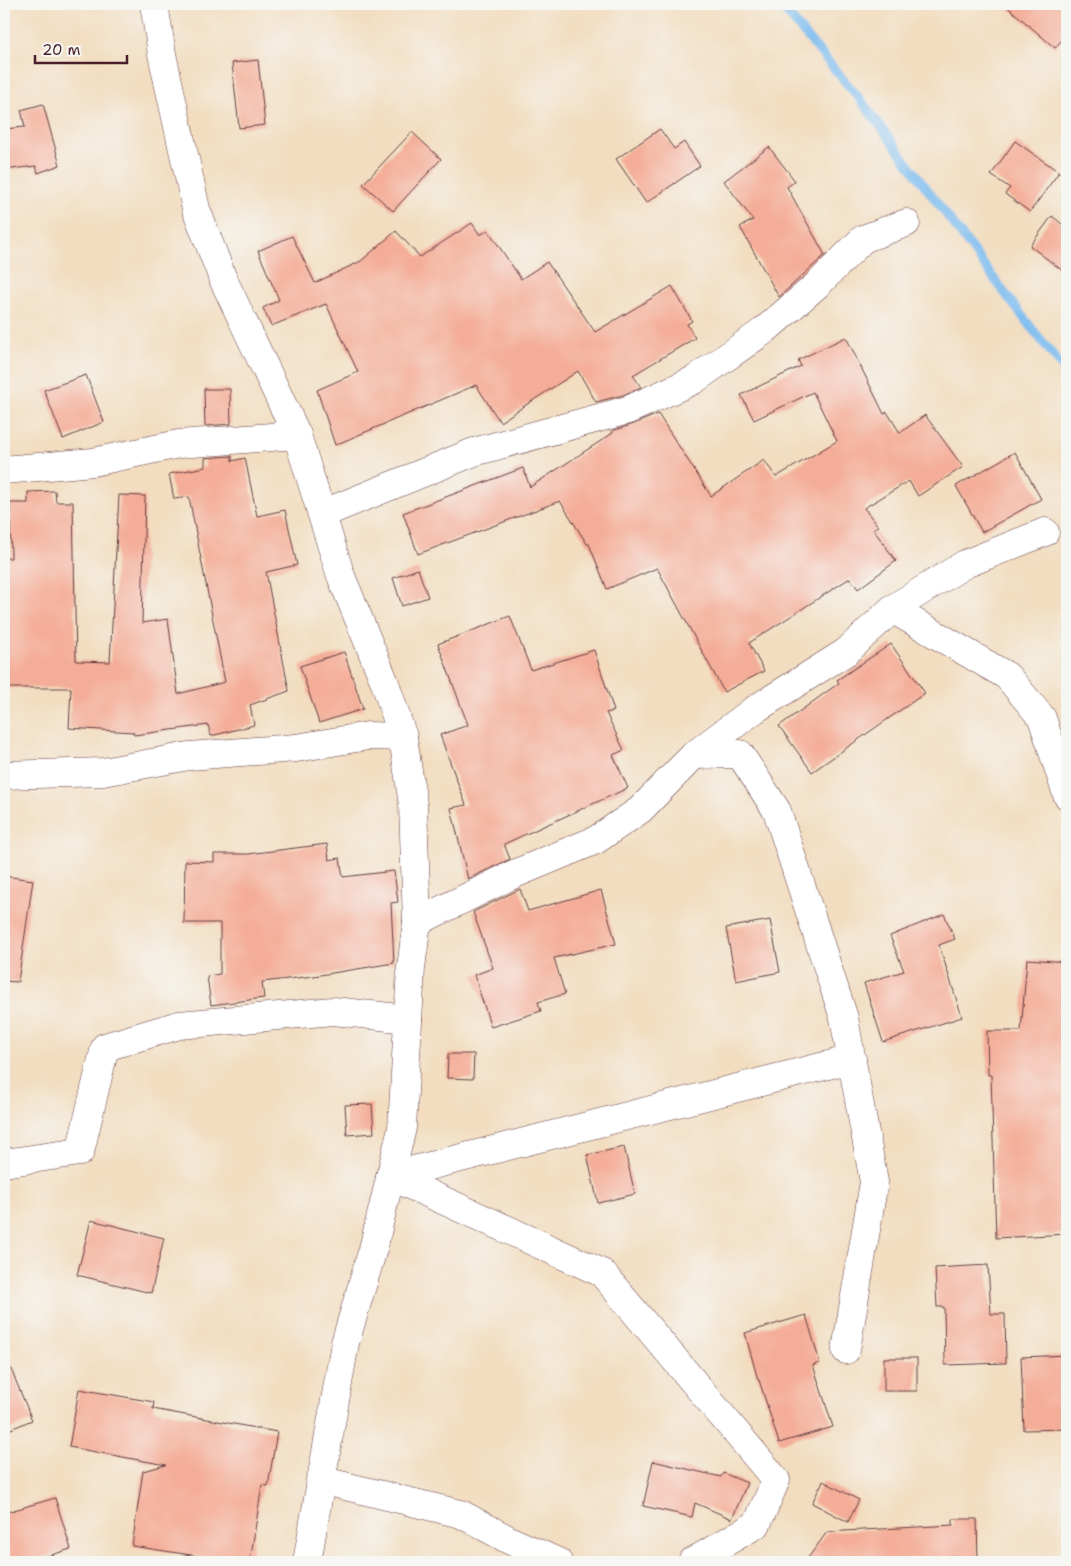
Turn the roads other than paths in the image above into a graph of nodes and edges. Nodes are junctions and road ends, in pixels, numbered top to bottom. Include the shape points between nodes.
1 (154, 4) edge
2 (906, 223) dead end
3 (297, 435) junction
4 (4, 470) edge
5 (322, 514) junction
6 (1045, 532) dead end
7 (892, 609) junction
8 (403, 737) junction
9 (694, 755) junction
10 (4, 775) edge
11 (1067, 795) edge
12 (417, 922) junction
13 (408, 1019) junction
14 (852, 1059) junction
15 (4, 1163) edge
16 (390, 1176) junction
17 (846, 1350) dead end
18 (320, 1480) junction
19 (306, 1562) edge
20 (558, 1562) edge
21 (692, 1562) edge

1 - 3 street via 196,209 223,279
2 - 5 street via 863,239 765,330 694,380 628,410 474,452
3 - 4 street via 179,444 93,462
3 - 5 street
5 - 8 street via 341,576 385,683
6 - 7 street via 965,564
7 - 9 street via 846,652 754,710
7 - 11 street via 1008,676 1042,718
8 - 10 street via 368,736 296,748 189,756 103,772
8 - 12 street via 413,805
9 - 12 street via 640,810 596,840 512,875
9 - 14 street via 740,754 777,811 844,1018
12 - 13 street
13 - 15 street via 333,1012 179,1025 105,1047 80,1152
13 - 16 street via 402,1128
14 - 16 street
14 - 17 street via 874,1182
16 - 18 street via 373,1249 345,1343
16 - 21 street via 602,1273 776,1480 757,1524
18 - 19 street
18 - 20 street via 461,1514

